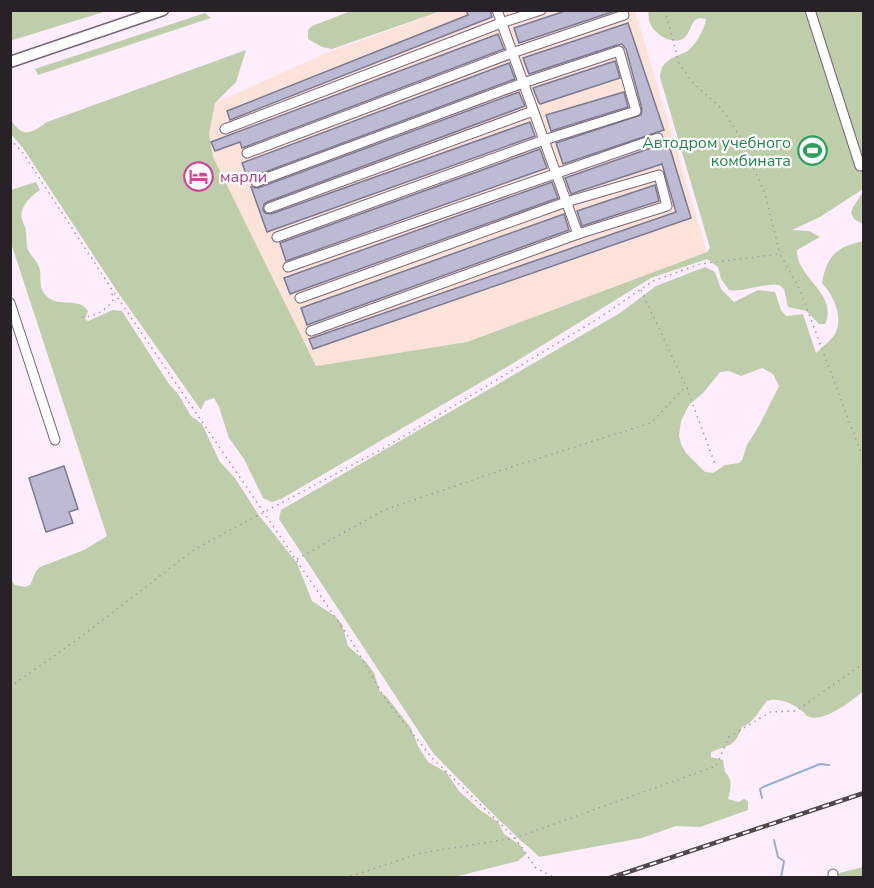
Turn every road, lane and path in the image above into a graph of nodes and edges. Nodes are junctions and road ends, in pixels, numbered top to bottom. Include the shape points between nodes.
1 (163, 10) edge
2 (497, 10) edge
3 (541, 10) edge
4 (665, 10) edge
5 (810, 10) edge
6 (624, 15) dead end
7 (501, 23) junction
8 (512, 53) junction
9 (10, 62) edge
10 (523, 83) junction
11 (533, 111) junction
12 (225, 129) dead end
13 (658, 138) dead end
14 (10, 139) edge
15 (544, 140) junction
16 (247, 153) dead end
17 (860, 166) dead end
18 (556, 174) junction
19 (256, 182) dead end
20 (566, 202) junction
21 (268, 208) dead end
22 (578, 234) junction
23 (277, 237) dead end
24 (780, 254) junction
25 (288, 267) dead end
26 (111, 288) junction
27 (640, 289) junction
28 (300, 298) dead end
29 (10, 303) edge
30 (79, 318) dead end
31 (311, 331) dead end
32 (686, 386) junction
33 (55, 440) dead end
34 (864, 461) edge
35 (716, 464) dead end
36 (264, 513) junction
37 (296, 559) junction
38 (864, 663) edge
39 (10, 687) edge
40 (514, 838) junction
41 (345, 878) edge
42 (555, 878) edge

1 - 9 main road
2 - 7 lane
3 - 7 lane
4 - 24 path via 679,63 692,82 721,108 740,136 765,194
5 - 17 lane
6 - 8 lane
7 - 8 lane
7 - 12 lane
8 - 10 lane
8 - 16 lane
10 - 11 lane
10 - 15 lane via 619,51 636,111
10 - 19 lane
11 - 15 lane
11 - 21 lane
13 - 18 lane
14 - 26 path
15 - 18 lane
15 - 23 lane
18 - 20 lane
18 - 25 lane
20 - 22 lane
20 - 22 lane via 658,175 668,206
20 - 28 lane
22 - 31 lane
24 - 27 path via 700,264
24 - 34 path via 800,290
26 - 30 path via 113,300 106,310
26 - 36 path
27 - 32 path
27 - 36 path via 599,318 384,448
29 - 33 lane
32 - 35 path
32 - 37 path via 651,423 384,510
36 - 37 path
36 - 39 path via 195,549
37 - 40 path via 386,700 432,758
38 - 40 path via 796,711 770,712 729,737 716,766
40 - 41 path via 421,853
40 - 42 path via 536,868

